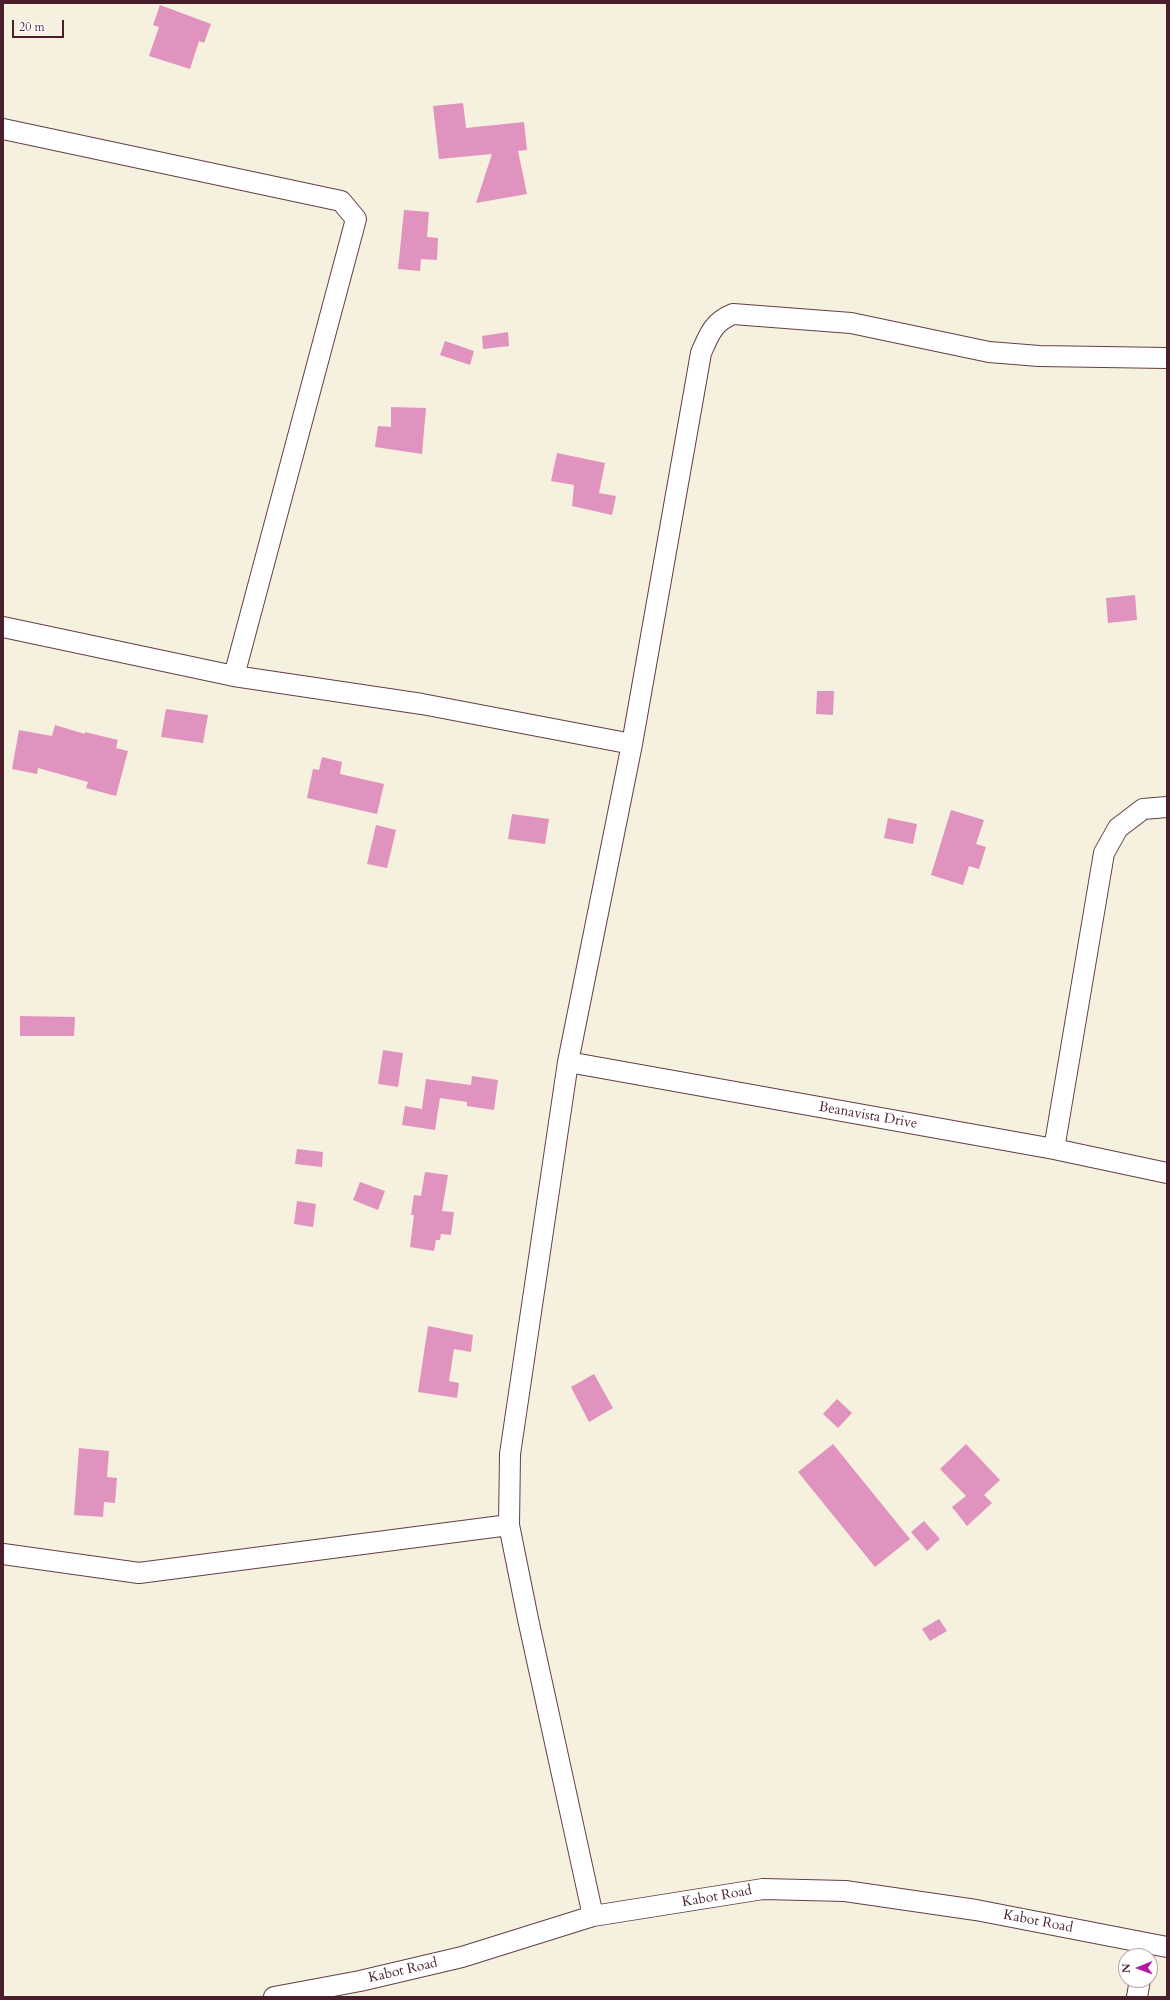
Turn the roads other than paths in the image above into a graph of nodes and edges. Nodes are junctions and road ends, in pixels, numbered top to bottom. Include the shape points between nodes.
1 (3, 129) edge
2 (1167, 358) edge
3 (3, 627) edge
4 (234, 676) junction
5 (632, 744) junction
6 (1167, 807) edge
7 (568, 1062) junction
8 (1054, 1149) junction
9 (1167, 1173) edge
10 (509, 1525) junction
11 (3, 1554) edge
12 (594, 1916) junction
13 (1138, 1948) edge
14 (274, 1997) edge

1 - 4 street via 341,201 356,219
2 - 5 street via 1039,356 989,352 852,324 733,314 723,318 717,323 701,353
3 - 4 street
4 - 5 street via 422,704
5 - 7 street
6 - 8 street via 1143,809 1118,828 1104,853
7 - 8 street, Beanavista Drive
7 - 10 street via 510,1454
8 - 9 street, Beanavista Drive
10 - 11 street via 139,1573
10 - 12 street
12 - 13 street, Kabot Road via 763,1889 845,1890 976,1910
12 - 14 street, Kabot Road via 462,1957 360,1981

